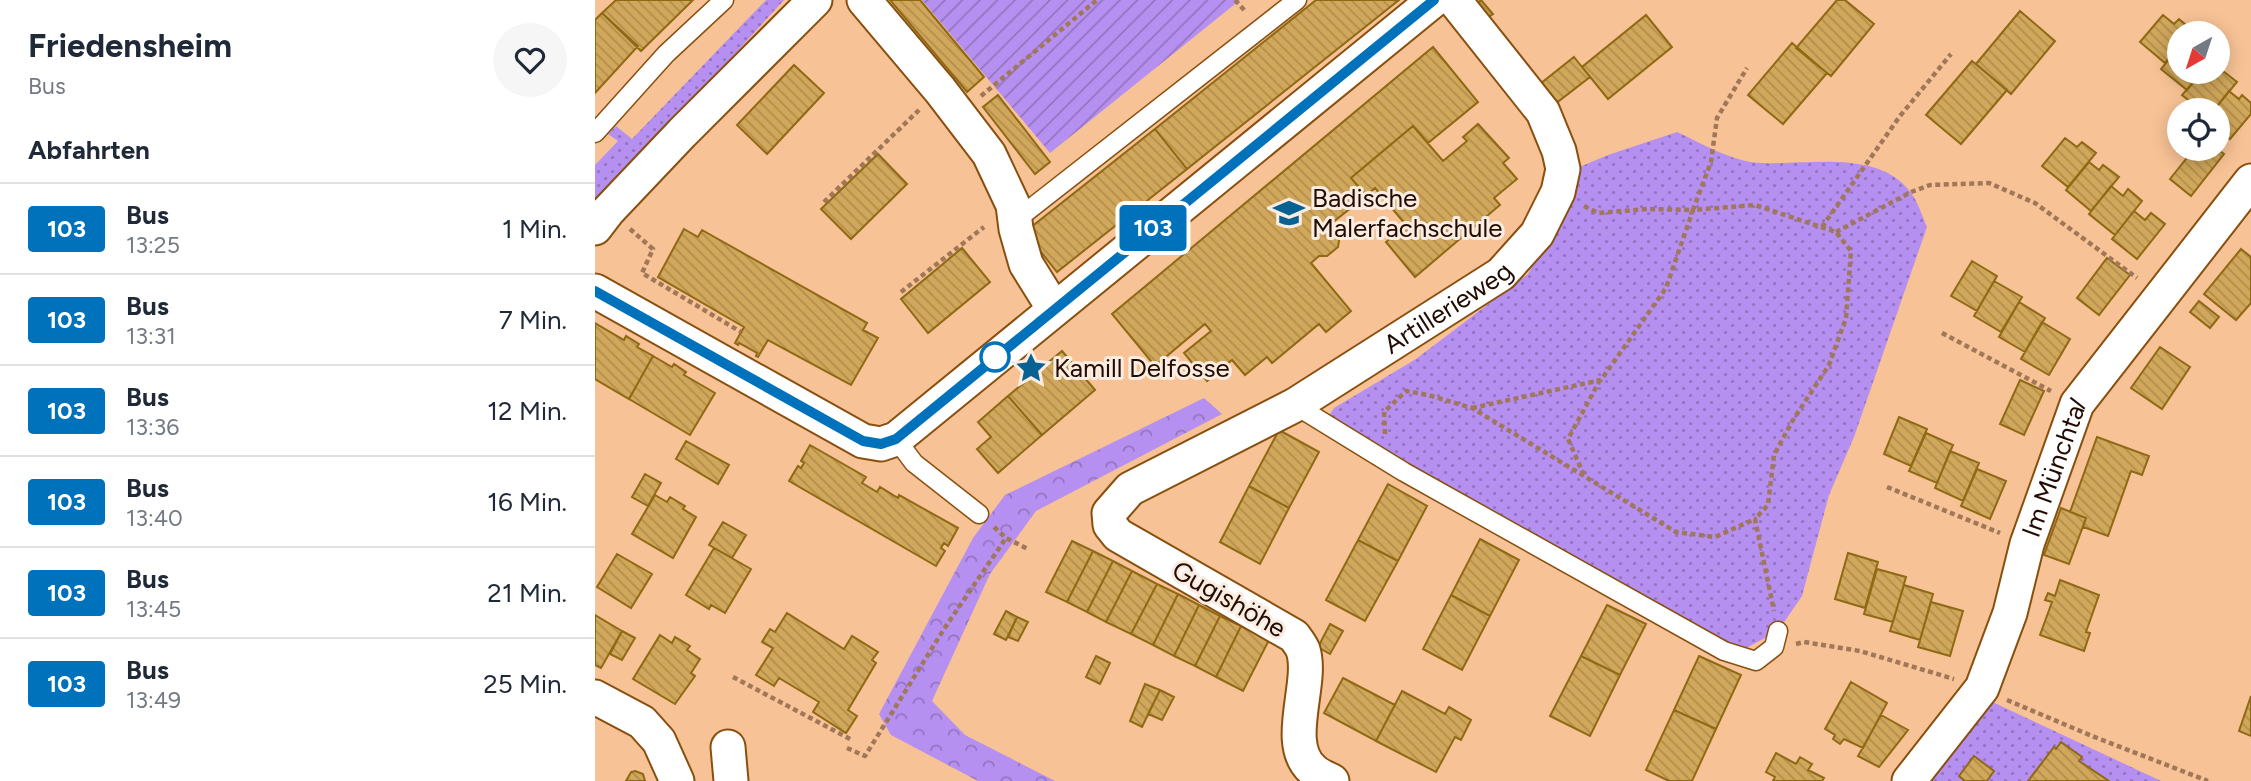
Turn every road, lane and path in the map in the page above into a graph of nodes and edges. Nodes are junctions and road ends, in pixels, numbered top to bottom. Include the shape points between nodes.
1 (724, 0) edge
2 (815, 0) edge
3 (864, 0) edge
4 (1097, 0) edge
5 (1297, 0) edge
6 (1434, 0) edge
7 (1454, 0) edge
8 (1951, 54) dead end
9 (1747, 68) dead end
10 (949, 102) junction
11 (595, 133) edge
12 (2251, 181) edge
13 (824, 202) dead end
14 (1693, 210) junction
15 (1014, 212) junction
16 (1598, 213) dead end
17 (601, 220) edge
18 (1822, 227) junction
19 (1836, 232) junction
20 (595, 291) edge
21 (901, 292) dead end
22 (2160, 295) junction
23 (1054, 309) junction
24 (741, 332) dead end
25 (1942, 333) dead end
26 (1601, 380) junction
27 (2077, 404) junction
28 (1295, 405) junction
29 (1472, 408) junction
30 (896, 439) junction
31 (1403, 471) junction
32 (1584, 475) junction
33 (1887, 487) dead end
34 (1109, 513) joint
35 (979, 514) joint
36 (1755, 519) junction
37 (1006, 538) junction
38 (2027, 544) junction
39 (1028, 549) dead end
40 (1776, 639) junction
41 (733, 677) dead end
42 (1982, 688) junction
43 (595, 696) edge
44 (852, 740) dead end
45 (728, 747) dead end
46 (847, 748) dead end
47 (677, 781) edge
48 (731, 781) edge
49 (1332, 781) edge
50 (1909, 781) edge
51 (2208, 781) edge

1 - 11 lane via 666,54
2 - 17 street
3 - 10 street
4 - 10 path
5 - 15 lane
6 - 23 street
7 - 28 street, Artillerieweg via 1543,112 1563,169 1558,192 1537,234 1500,274
8 - 18 path via 1900,116
9 - 14 path via 1717,118 1711,162
10 - 13 path
10 - 15 street via 989,154
12 - 22 street, Im Münchtal
14 - 16 path
14 - 18 path via 1755,205
14 - 26 path via 1666,288
15 - 21 path
15 - 23 street via 1026,264
17 - 24 path via 653,249 642,273
18 - 19 path
19 - 22 path via 1930,185 1989,183 2035,203
19 - 36 path via 1851,251 1846,318 1829,365 1775,455 1768,505
20 - 30 street via 863,441 881,444
22 - 27 street, Im Münchtal
23 - 30 street
25 - 27 path
26 - 29 path
26 - 32 path via 1568,439
27 - 38 street, Im Münchtal
28 - 31 lane
28 - 34 street, Artillerieweg via 1130,488
29 - 31 path via 1406,391 1384,412 1389,448 1398,456
29 - 32 path
30 - 35 lane via 914,463
31 - 40 lane via 1724,651 1756,661
32 - 36 path via 1676,531 1714,537
33 - 38 path
34 - 49 street, Gugishöhe via 1110,525 1118,534 1294,636 1303,649 1305,666 1300,748 1311,769
35 - 37 path
36 - 40 path
37 - 39 path
37 - 46 path via 865,755
38 - 42 street, Im Münchtal via 2010,613
40 - 42 path via 1860,651
41 - 44 path
42 - 50 street, Im Münchtal
42 - 51 path
43 - 47 street via 642,722 659,741
45 - 48 street

